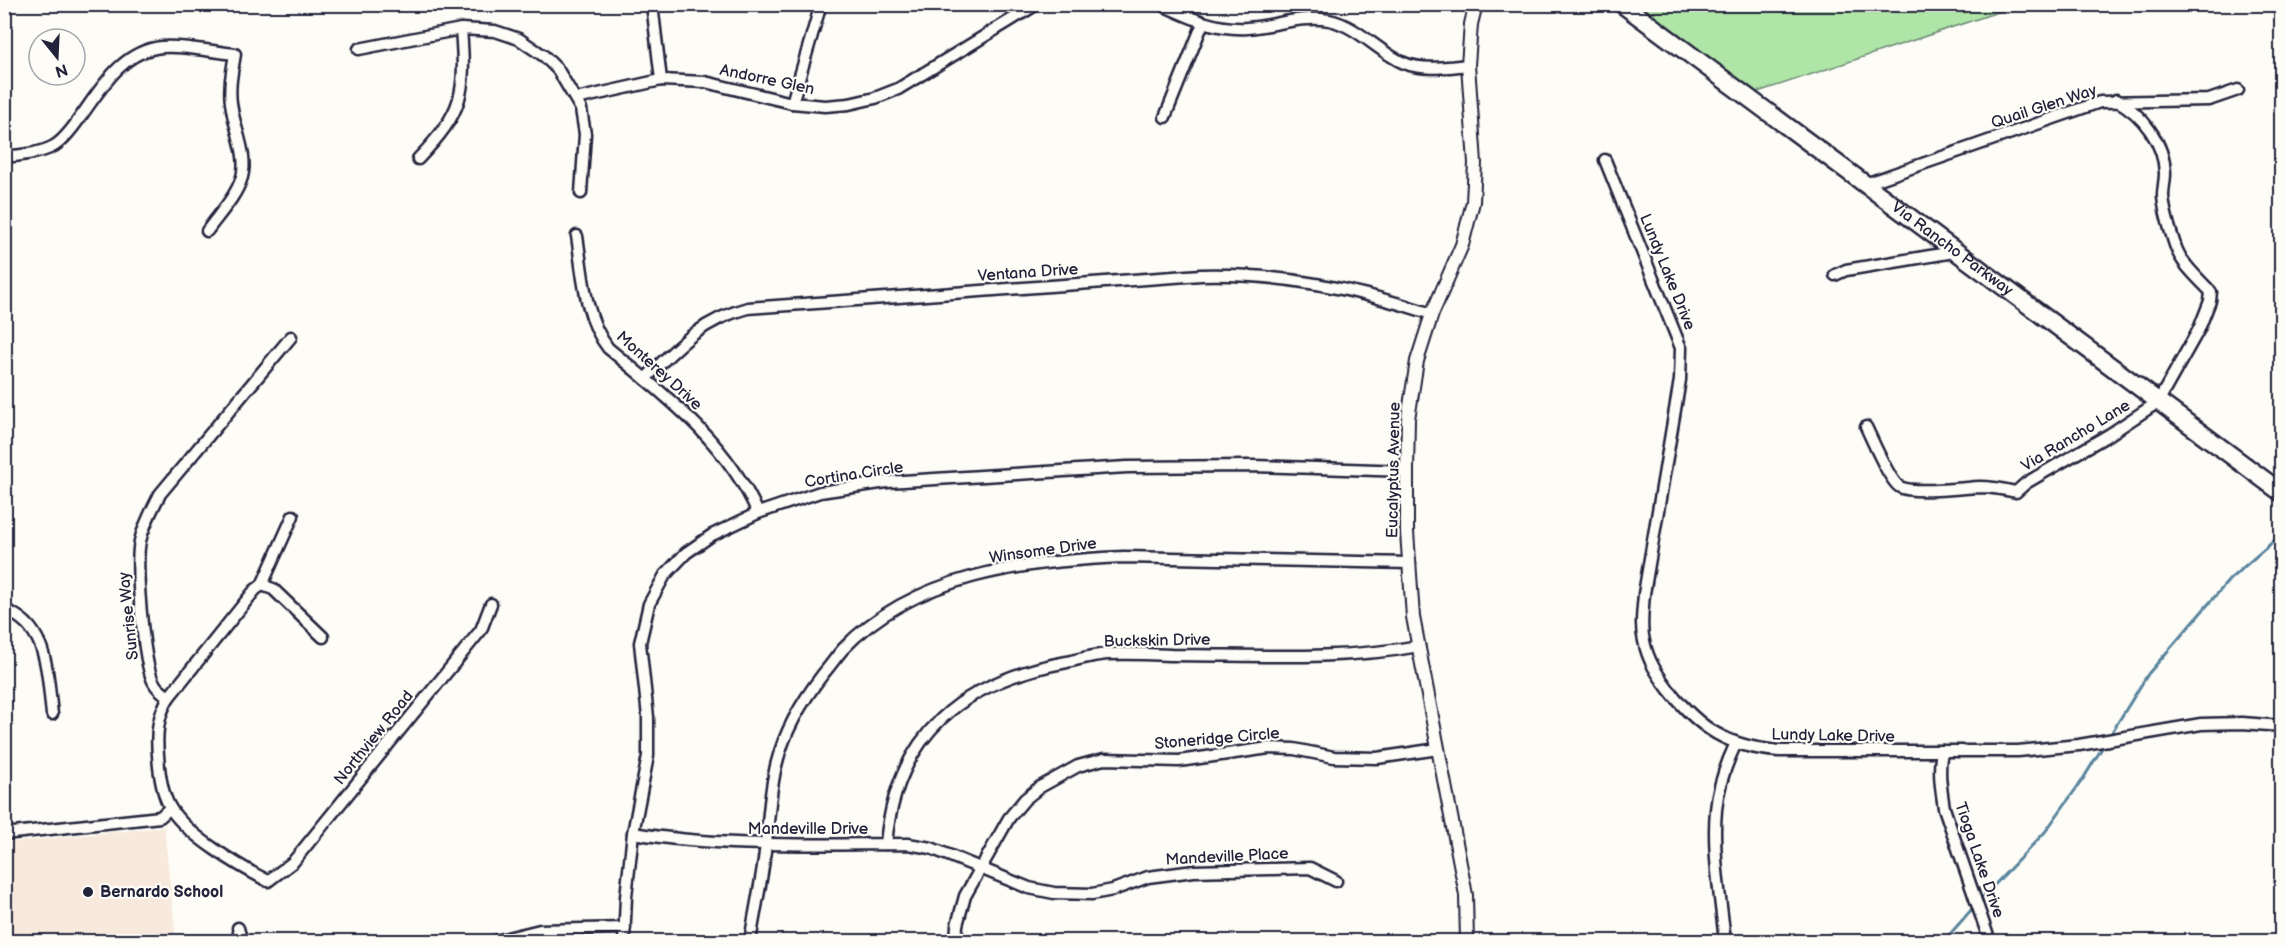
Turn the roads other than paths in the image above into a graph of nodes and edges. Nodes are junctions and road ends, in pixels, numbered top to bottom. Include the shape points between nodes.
1 (652, 4) edge
2 (821, 4) edge
3 (1036, 4) edge
4 (1160, 4) edge
5 (1476, 4) edge
6 (1622, 4) edge
7 (1203, 23) junction
8 (461, 29) junction
9 (359, 49) dead end
10 (1468, 65) junction
11 (661, 80) junction
12 (2238, 90) dead end
13 (576, 99) junction
14 (2116, 100) junction
15 (792, 103) junction
16 (1165, 117) dead end
17 (4, 157) edge
18 (418, 159) dead end
19 (1605, 160) dead end
20 (1865, 184) junction
21 (580, 193) dead end
22 (207, 231) dead end
23 (577, 236) dead end
24 (1954, 252) junction
25 (1835, 275) dead end
26 (1432, 314) junction
27 (291, 337) dead end
28 (645, 379) junction
29 (2158, 402) junction
30 (1866, 427) dead end
31 (1407, 471) junction
32 (2282, 493) edge
33 (758, 513) junction
34 (293, 516) dead end
35 (1410, 563) junction
36 (262, 585) junction
37 (491, 604) dead end
38 (4, 610) edge
39 (323, 637) dead end
40 (1419, 646) junction
41 (169, 697) junction
42 (52, 714) dead end
43 (2282, 726) edge
44 (1736, 743) junction
45 (1438, 749) junction
46 (1942, 752) junction
47 (170, 808) junction
48 (633, 833) junction
49 (4, 834) edge
50 (766, 844) junction
51 (886, 844) junction
52 (979, 868) junction
53 (1336, 881) dead end
54 (238, 928) dead end
55 (625, 928) junction
56 (242, 942) edge
57 (490, 942) edge
58 (624, 942) edge
59 (750, 942) edge
60 (956, 942) edge
61 (1467, 942) edge
62 (1725, 942) edge
63 (1990, 942) edge

1 - 11 street
2 - 15 street
3 - 15 street, Andorre Glen via 890,92 849,105
4 - 7 street
5 - 10 street, Eucalyptus Avenue
6 - 20 main road, Via Rancho Parkway
7 - 10 street via 1247,28 1327,20 1340,23 1405,64 1438,68
7 - 16 street
8 - 9 street
8 - 13 street via 495,31 519,39 558,70
8 - 18 street via 465,72 459,103 443,133
10 - 26 street, Eucalyptus Avenue via 1475,163 1473,202 1462,245
11 - 13 street, Andorre Glen
11 - 15 street, Andorre Glen via 705,82
12 - 14 street, Quail Glen Way via 2209,100
13 - 21 street via 585,134
14 - 20 street, Quail Glen Way via 2100,102
14 - 29 street via 2135,113 2154,136 2163,157 2163,197 2175,247 2211,292 2199,328
17 - 22 street via 54,146 70,132 115,70 143,51 163,46 235,54 231,106 242,154 242,175 235,192
19 - 44 street, Lundy Lake Drive via 1681,348 1680,380 1644,594 1644,640 1652,668 1688,713 1718,736
20 - 24 main road, Via Rancho Parkway
23 - 28 street, Monterey Drive via 589,309 599,336
24 - 25 street
24 - 29 main road, Via Rancho Parkway
26 - 28 street, Ventana Drive via 1329,285 1233,274 748,308 702,327
26 - 31 street, Eucalyptus Avenue via 1417,361 1408,419
27 - 41 street, Sunrise Way via 160,494 146,521 138,566 147,658 152,679
28 - 33 street, Monterey Drive via 725,455
29 - 30 street, Via Rancho Lane via 2016,492 1981,487 1901,488
29 - 32 main road, Via Rancho Parkway
31 - 33 street, Cortina Circle via 1127,467 898,482 820,492
31 - 35 street, Eucalyptus Avenue
33 - 48 street, Cortina Circle via 712,535 686,553 665,575 649,604 640,643 648,756
34 - 36 street
35 - 40 street, Eucalyptus Avenue
35 - 50 street, Winsome Drive via 1086,558 1021,566 938,588 902,604 868,627 843,649 808,693 777,762
36 - 39 street via 273,589
36 - 41 street
37 - 47 street, Northview Road via 474,639 293,862 268,881 235,864 187,827
38 - 42 street via 18,615 40,642
40 - 45 street, Eucalyptus Avenue
40 - 51 street, Buckskin Drive via 1342,655 1106,654 1039,667 999,681 960,702 928,731 896,788
41 - 47 street via 158,723 157,748
43 - 46 street, Lundy Lake Drive via 2201,724 2079,745
44 - 46 street, Lundy Lake Drive via 1779,751
44 - 62 street via 1726,764 1716,809
45 - 52 street, Stoneridge Circle via 1377,758 1269,748 1179,760 1104,759 1078,766 1025,799 1008,818
45 - 61 street, Eucalyptus Avenue via 1466,895
46 - 63 street, Tioga Lake Drive via 1944,808
47 - 49 street via 160,817
48 - 50 street, Mandeville Drive via 667,839
48 - 55 street, Cortina Circle
50 - 51 street, Mandeville Drive
50 - 59 street, Winsome Drive
51 - 52 street, Mandeville Drive via 931,849
52 - 53 street, Mandeville Place via 1029,888 1054,893 1092,894 1148,877 1194,871 1310,868
52 - 60 street, Stoneridge Circle via 965,896
54 - 56 street
55 - 57 street via 540,930
55 - 58 street, Cortina Circle

